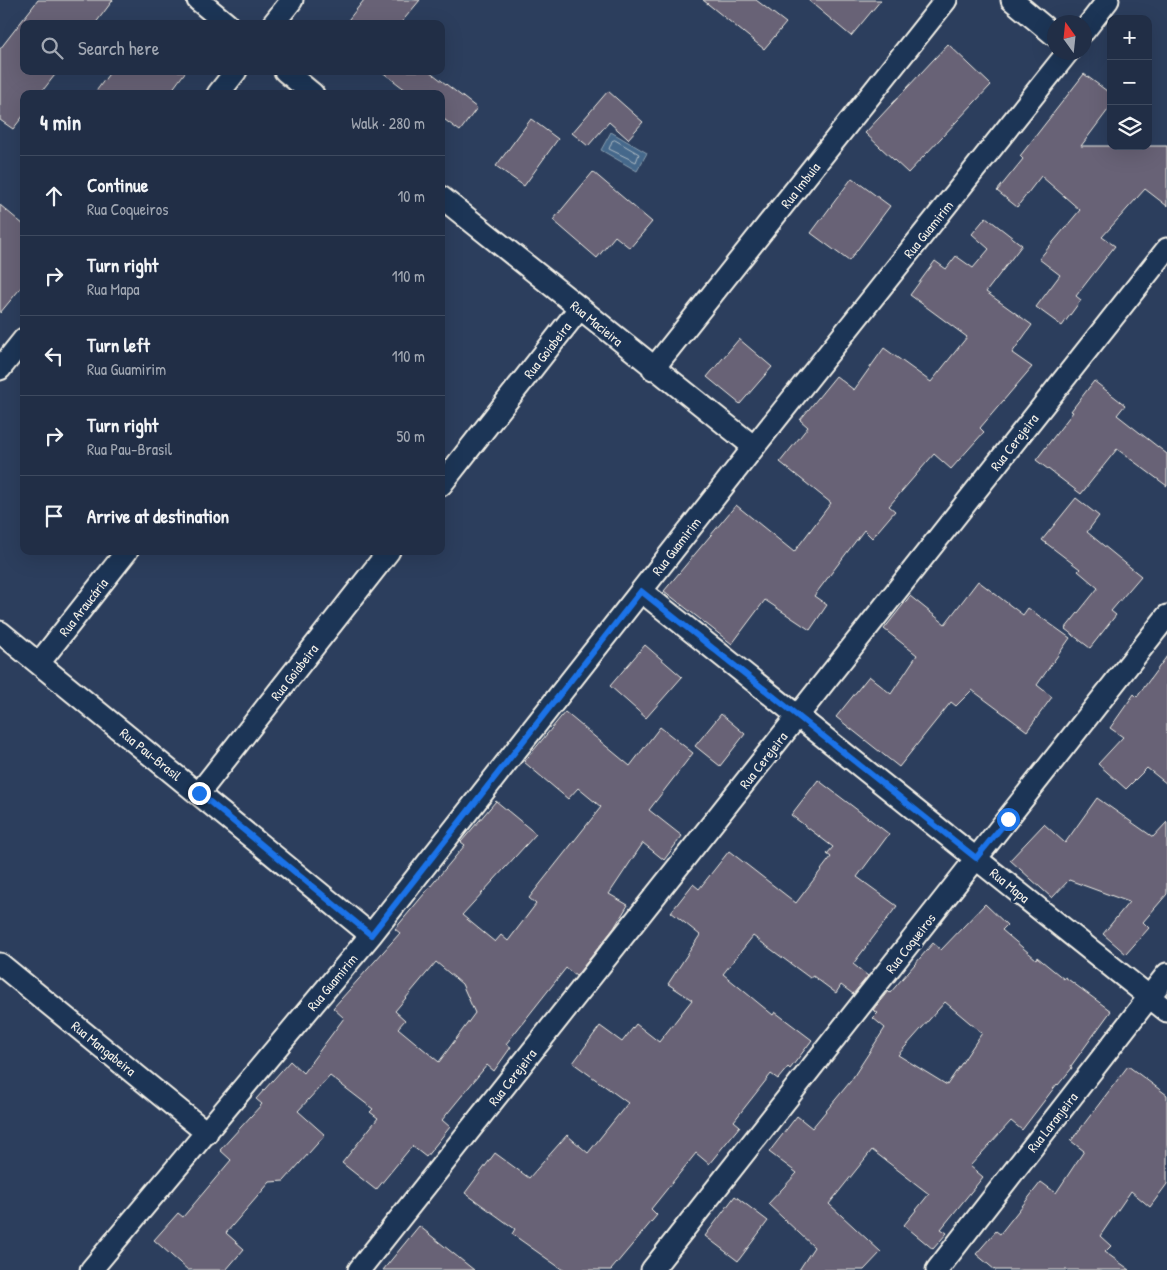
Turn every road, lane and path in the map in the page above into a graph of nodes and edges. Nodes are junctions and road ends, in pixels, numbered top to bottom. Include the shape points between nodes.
1 (198, 0) edge
2 (292, 0) edge
3 (946, 0) edge
4 (1012, 0) edge
5 (1108, 0) edge
6 (222, 20) edge
7 (277, 20) edge
8 (1092, 21) edge
9 (1047, 29) edge
10 (1062, 60) edge
11 (233, 75) edge
12 (291, 75) edge
13 (221, 90) edge
14 (308, 90) edge
15 (445, 201) edge
16 (1167, 250) edge
17 (579, 309) junction
18 (20, 344) edge
19 (0, 369) edge
20 (653, 369) junction
21 (754, 448) junction
22 (445, 480) edge
23 (124, 555) edge
24 (386, 555) edge
25 (641, 591) junction
26 (1167, 616) edge
27 (0, 632) edge
28 (39, 663) junction
29 (798, 716) junction
30 (199, 793) junction
31 (976, 858) junction
32 (371, 935) junction
33 (0, 964) edge
34 (1167, 974) edge
35 (1150, 997) junction
36 (1167, 1011) edge
37 (208, 1133) junction
38 (91, 1270) edge
39 (359, 1270) edge
40 (652, 1270) edge
41 (937, 1270) edge

1 - 6 street
2 - 7 street
3 - 20 street, Rua Imbuia
4 - 9 street
5 - 8 street
10 - 21 street, Rua Guamirim
11 - 13 street
12 - 14 street
15 - 17 street, Rua Macieira
16 - 29 street, Rua Cerejeira
17 - 20 street, Rua Macieira
17 - 22 street, Rua Goiabeira
18 - 19 street
20 - 21 street, Rua Macieira
21 - 25 street, Rua Guamirim
23 - 28 street, Rua Araucária
24 - 30 street, Rua Goiabeira
25 - 29 street, Rua Mapa
25 - 32 street, Rua Guamirim
26 - 31 street, Rua Coqueiros
27 - 28 street, Rua Pau-Brasil
28 - 30 street, Rua Pau-Brasil
29 - 31 street, Rua Mapa
29 - 39 street, Rua Cerejeira
30 - 32 street, Rua Pau-Brasil
31 - 35 street, Rua Mapa
31 - 40 street, Rua Coqueiros
32 - 37 street, Rua Guamirim
33 - 37 street, Rua Mangabeira
34 - 35 street, Rua Laranjeira
35 - 36 street, Rua Mapa
35 - 41 street, Rua Laranjeira
37 - 38 street, Rua Guamirim

